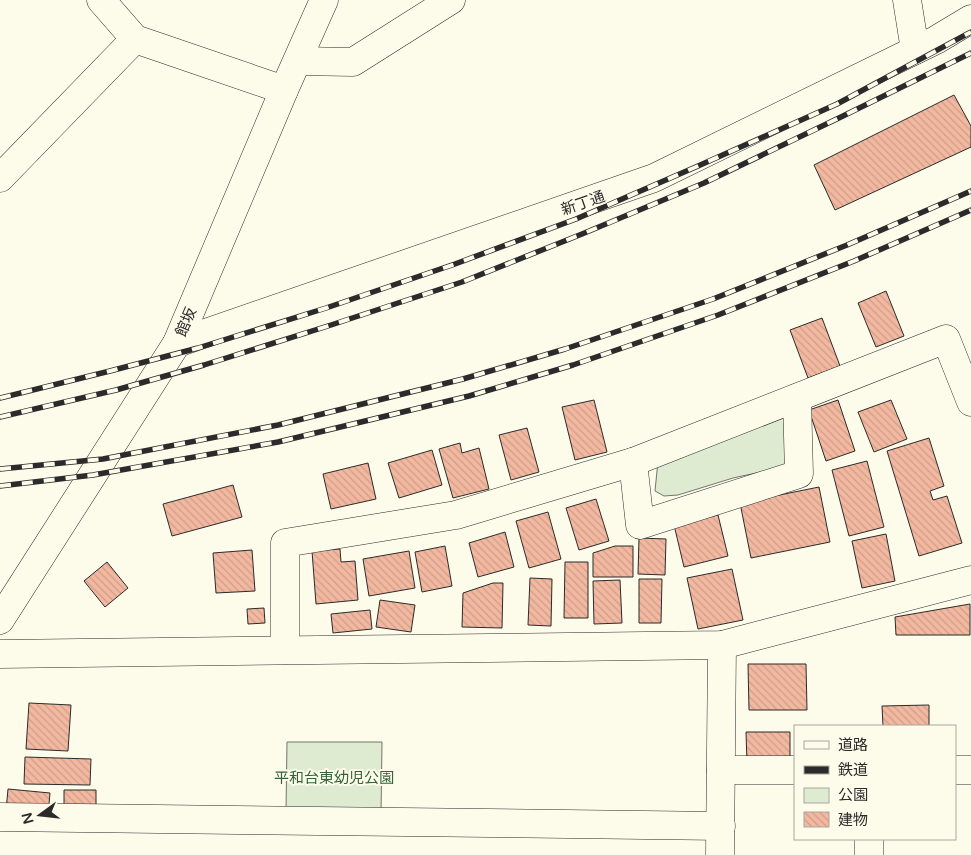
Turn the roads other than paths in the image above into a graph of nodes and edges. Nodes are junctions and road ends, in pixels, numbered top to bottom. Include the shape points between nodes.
1 (101, 0) edge
2 (324, 0) edge
3 (451, 0) edge
4 (906, 0) edge
5 (971, 19) edge
6 (135, 38) junction
7 (915, 50) junction
8 (298, 60) junction
9 (284, 90) junction
10 (0, 178) edge
11 (177, 344) junction
12 (797, 398) junction
13 (971, 402) edge
14 (633, 462) junction
15 (971, 580) edge
16 (0, 620) edge
17 (722, 645) junction
18 (285, 650) junction
19 (0, 654) edge
20 (721, 770) junction
21 (794, 770) edge
22 (956, 770) edge
23 (971, 770) edge
24 (0, 817) edge
25 (720, 826) junction
26 (869, 840) edge
27 (720, 855) edge
28 (869, 855) edge

1 - 6 street
2 - 8 street, 館坂
3 - 8 street via 353,62
4 - 7 street
5 - 7 street, 新丁通
6 - 9 street
6 - 10 street
7 - 11 street, 新丁通 via 654,178
8 - 9 street, 館坂
9 - 11 street, 館坂
11 - 16 street, 館坂
12 - 13 street via 946,339
12 - 14 street
12 - 14 street via 799,474 640,525
14 - 18 street via 456,516 285,543
15 - 17 street
17 - 18 street
17 - 20 street
18 - 19 street
20 - 21 street
20 - 25 street
22 - 23 street
24 - 25 street
25 - 27 street
26 - 28 street

